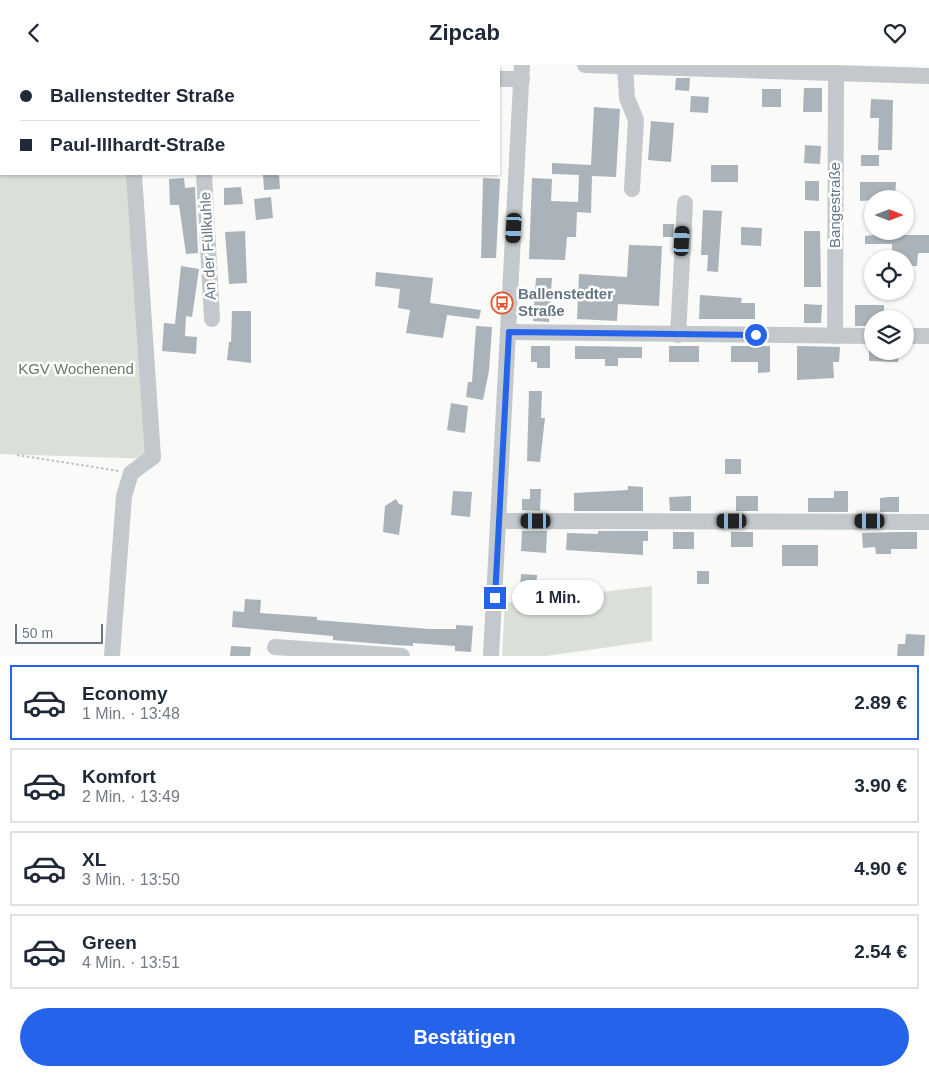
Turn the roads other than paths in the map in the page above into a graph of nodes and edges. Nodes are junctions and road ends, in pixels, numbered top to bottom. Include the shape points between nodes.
1 (585, 65) edge
2 (625, 66) edge
3 (865, 70) edge
4 (522, 72) edge
5 (836, 75) junction
6 (929, 76) edge
7 (500, 79) edge
8 (134, 175) edge
9 (204, 175) edge
10 (632, 189) dead end
11 (684, 203) dead end
12 (212, 319) dead end
13 (509, 332) junction
14 (678, 335) junction
15 (834, 336) junction
16 (864, 336) edge
17 (914, 336) edge
18 (929, 337) edge
19 (500, 521) junction
20 (929, 521) edge
21 (275, 647) dead end
22 (112, 656) edge
23 (402, 656) edge
24 (491, 656) edge

1 - 2 street
2 - 5 street
2 - 10 street via 627,98 636,120
3 - 5 street
3 - 6 street
4 - 7 street
4 - 13 street
5 - 15 street, Bangestraße
8 - 22 street via 153,457 131,473 124,496
9 - 12 street, An der Füllkuhle
11 - 14 street
13 - 14 street
13 - 19 street
14 - 15 street
15 - 16 street
17 - 18 street
19 - 20 street
19 - 24 street
21 - 23 street

